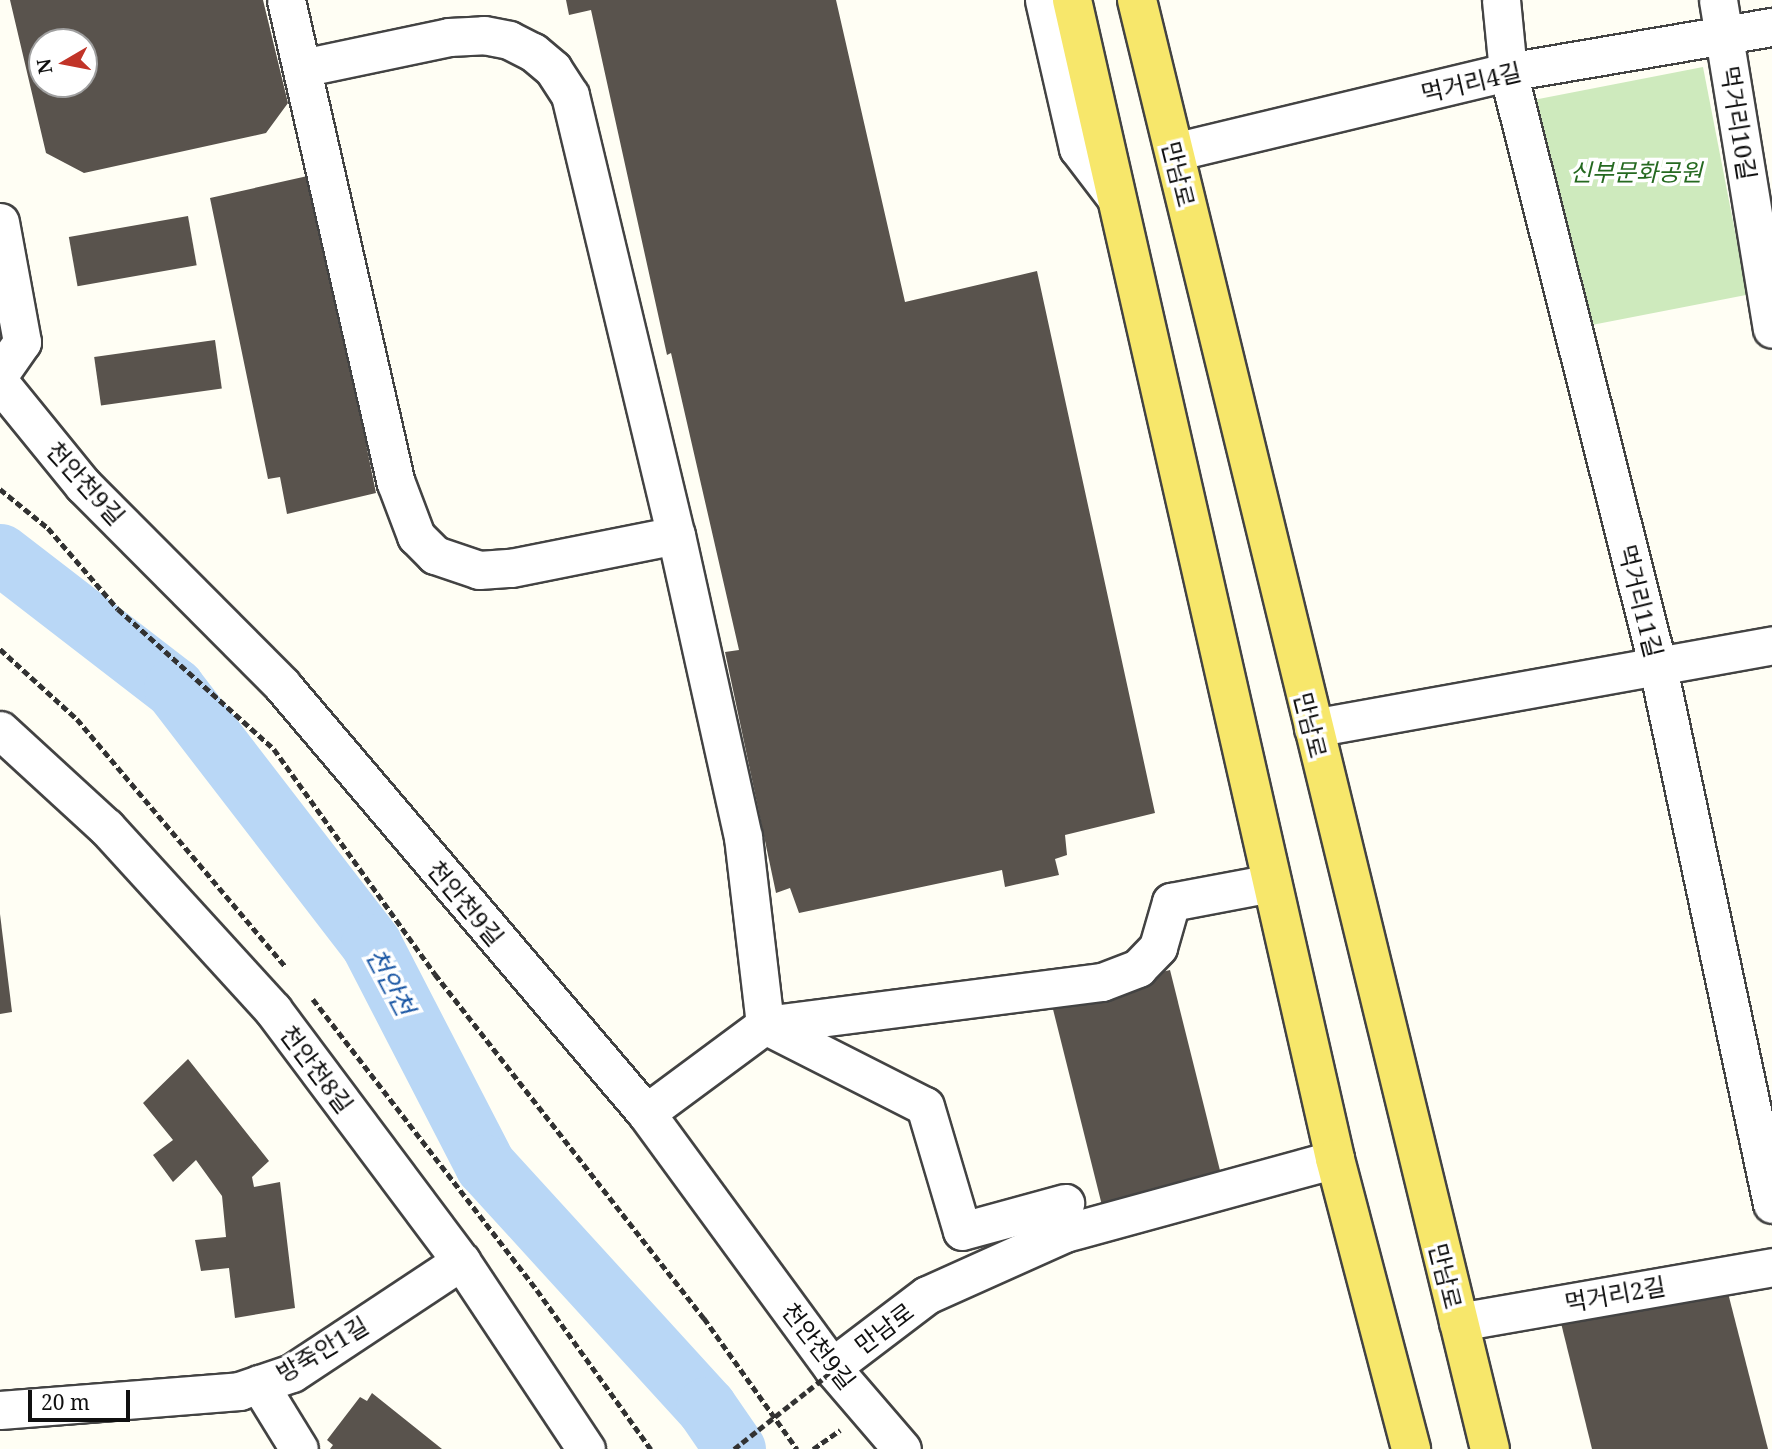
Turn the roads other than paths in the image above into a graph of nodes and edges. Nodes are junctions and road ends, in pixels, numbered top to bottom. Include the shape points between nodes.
1 (286, 0) edge
2 (1044, 0) edge
3 (1072, 0) edge
4 (1137, 0) edge
5 (1501, 0) edge
6 (1722, 17) edge
7 (1772, 27) edge
8 (302, 68) junction
9 (1508, 72) junction
10 (1174, 152) junction
11 (1116, 198) junction
12 (0, 222) edge
13 (1772, 329) edge
14 (0, 373) edge
15 (0, 383) edge
16 (676, 535) junction
17 (1772, 645) edge
18 (1657, 663) junction
19 (1312, 728) junction
20 (0, 730) edge
21 (1272, 883) junction
22 (765, 1024) junction
23 (646, 1113) junction
24 (1335, 1159) junction
25 (1065, 1203) dead end
26 (1772, 1204) edge
27 (461, 1261) junction
28 (1772, 1266) edge
29 (1458, 1322) junction
30 (833, 1369) junction
31 (259, 1384) junction
32 (0, 1410) edge
33 (299, 1449) edge
34 (586, 1449) edge
35 (901, 1449) edge
36 (1411, 1449) edge
37 (1490, 1449) edge

1 - 8 street
2 - 11 street via 1078,148
3 - 11 main road
4 - 10 main road, 만남로
5 - 9 street, 먹거리11길
6 - 7 street, 먹거리4길
6 - 9 street, 먹거리4길
6 - 13 street, 먹거리10길
8 - 16 street via 471,34 521,44 553,69 577,113
8 - 16 street via 396,483 416,536 435,555 479,570 511,568
9 - 10 street, 먹거리4길
9 - 18 street, 먹거리11길
10 - 19 main road, 만남로
11 - 21 main road
12 - 14 street via 22,342
15 - 23 street, 천안천9길 via 83,485 282,685
16 - 22 street via 743,837
17 - 18 street
18 - 19 street
18 - 26 street, 먹거리11길
19 - 29 main road, 만남로
20 - 27 street, 천안천8길 via 106,827 273,1010
21 - 22 street via 1171,902 1158,947 1138,968 1102,982
21 - 24 main road
22 - 23 street
22 - 25 street via 925,1106 962,1231
23 - 30 street, 천안천9길
24 - 30 street, 만남로 via 1065,1233 927,1295
24 - 36 main road
27 - 31 street, 방죽안1길 via 292,1373
27 - 34 street, 천안천8길
28 - 29 street, 먹거리2길
29 - 37 main road, 만남로
30 - 35 street, 천안천9길
31 - 32 street, 방죽안1길 via 239,1391
31 - 33 street

